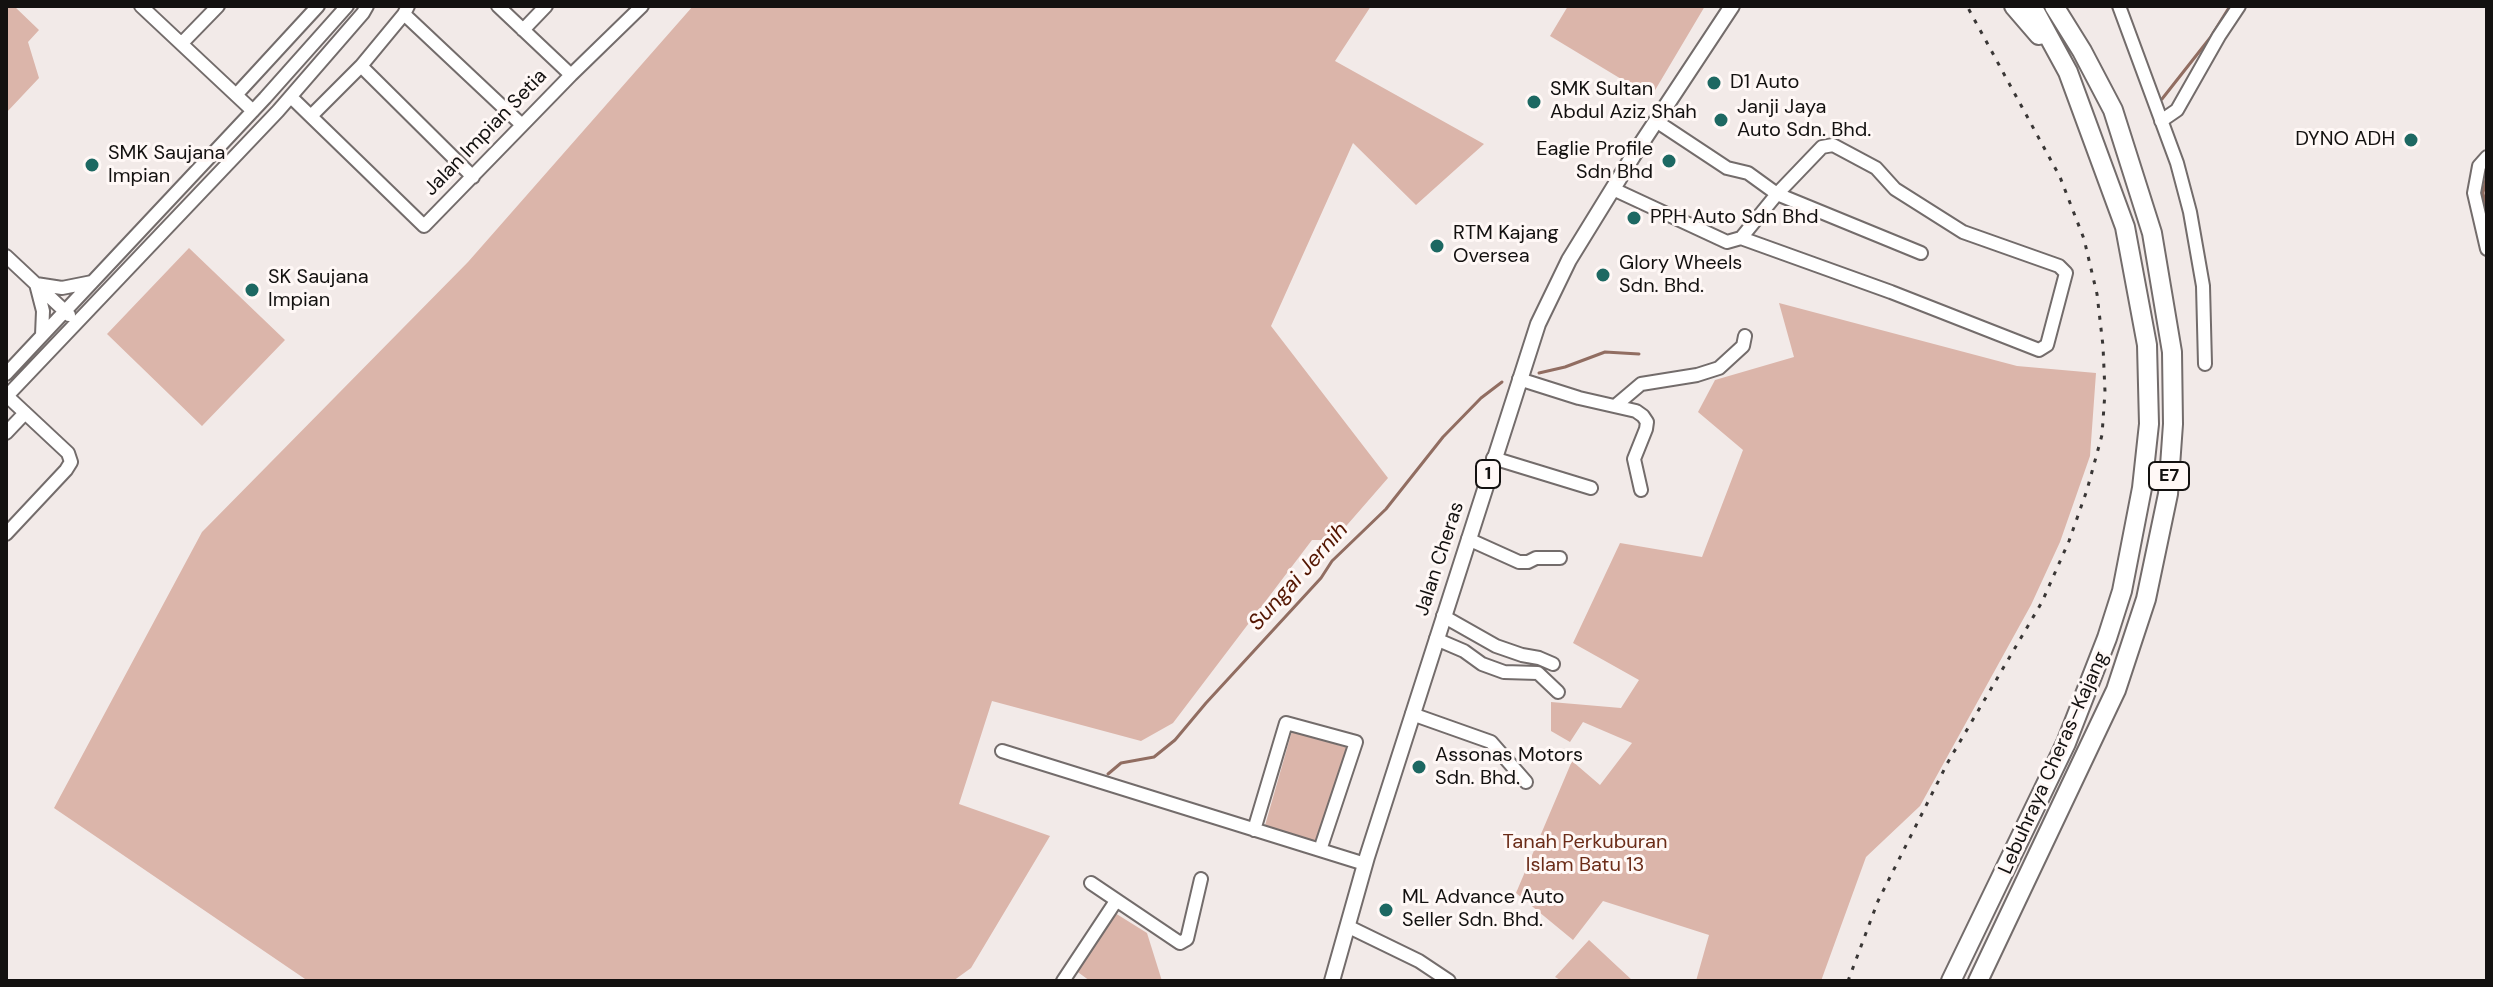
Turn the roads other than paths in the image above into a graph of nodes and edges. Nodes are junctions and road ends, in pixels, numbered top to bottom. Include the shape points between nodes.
1 (141, 6) edge
2 (218, 6) edge
3 (318, 6) edge
4 (347, 6) edge
5 (367, 6) edge
6 (498, 6) edge
7 (546, 6) edge
8 (642, 6) edge
9 (1732, 6) edge
10 (2014, 6) edge
11 (2032, 6) edge
12 (2054, 6) edge
13 (2060, 6) edge
14 (2119, 6) edge
15 (2239, 6) edge
16 (406, 10) edge
17 (523, 30) junction
18 (325, 31) junction
19 (338, 42) junction
20 (182, 43) junction
21 (2082, 51) junction
22 (361, 66) junction
23 (2068, 72) junction
24 (571, 75) junction
25 (236, 95) junction
26 (291, 97) junction
27 (253, 111) junction
28 (312, 115) junction
29 (1656, 121) junction
30 (2161, 121) junction
31 (522, 125) junction
32 (2487, 157) edge
33 (473, 177) junction
34 (1613, 189) junction
35 (1777, 194) junction
36 (1741, 238) junction
37 (2487, 249) edge
38 (1921, 253) dead end
39 (6, 256) edge
40 (92, 282) junction
41 (36, 284) junction
42 (65, 311) junction
43 (77, 322) junction
44 (42, 335) junction
45 (1745, 336) dead end
46 (2205, 364) dead end
47 (6, 374) edge
48 (1519, 379) junction
49 (6, 396) edge
50 (1615, 406) junction
51 (25, 413) junction
52 (6, 433) edge
53 (1493, 458) junction
54 (1591, 488) dead end
55 (1641, 490) dead end
56 (6, 534) edge
57 (1468, 539) junction
58 (1560, 558) dead end
59 (1443, 616) junction
60 (1436, 639) junction
61 (1553, 664) dead end
62 (1558, 692) dead end
63 (1412, 714) junction
64 (1002, 751) dead end
65 (1526, 782) dead end
66 (1254, 830) junction
67 (1320, 850) junction
68 (1365, 864) junction
69 (1201, 879) dead end
70 (1091, 883) dead end
71 (1116, 901) junction
72 (1347, 926) junction
73 (1063, 981) edge
74 (1332, 981) edge
75 (1449, 981) edge
76 (1951, 981) edge
77 (1978, 981) edge

1 - 20 street
2 - 20 street
3 - 25 street
4 - 18 street
5 - 19 street
6 - 17 street
7 - 17 street
8 - 24 street, Jalan Impian Setia
9 - 29 main road, Jalan Cheras / 1
10 - 23 highway
11 - 23 highway, Lebuhraya Cheras–Kajang / E7
12 - 21 highway, Lebuhraya Cheras–Kajang / E7
13 - 21 highway
14 - 30 street
15 - 30 street via 2177,110
16 - 22 street
16 - 31 street
17 - 24 street
18 - 19 street
18 - 27 street
19 - 26 street
20 - 25 street
21 - 77 highway, Lebuhraya Cheras–Kajang / E7 via 2113,110 2152,233 2172,352 2168,494 2146,599 2116,690
22 - 28 street
22 - 33 street
23 - 76 highway, Lebuhraya Cheras–Kajang / E7 via 2125,227 2147,345 2149,424 2142,488 2122,591 2094,673 2066,743
24 - 31 street, Jalan Impian Setia
25 - 27 street
26 - 28 street, Jalan Impian Setia
26 - 43 street
27 - 40 street
28 - 33 street, Jalan Impian Setia via 424,226
29 - 34 main road, Jalan Cheras / 1
29 - 35 street
30 - 46 street via 2195,236 2203,286
31 - 33 street, Jalan Impian Setia
32 - 37 street via 2479,166 2474,193
34 - 36 street via 1721,241
34 - 48 main road, Jalan Cheras / 1 via 1550,296
35 - 36 street
35 - 36 street via 1822,147 1833,145 1876,168 1895,189 1963,232 2059,266 2066,273 2047,345 2039,350
35 - 38 street
39 - 41 street
40 - 41 street via 62,288
40 - 42 street
41 - 42 street
41 - 44 street
42 - 43 street
42 - 44 street
43 - 49 street
44 - 47 street
45 - 50 street via 1743,346 1719,368 1641,384
48 - 50 street
48 - 53 main road, Jalan Cheras / 1
49 - 51 street
50 - 55 street via 1636,411 1647,422 1634,459
51 - 52 street
51 - 56 street via 71,462
53 - 54 street
53 - 57 main road, Jalan Cheras / 1
57 - 58 street via 1519,562
57 - 59 main road, Jalan Cheras / 1
59 - 60 main road, Jalan Cheras / 1
59 - 61 street via 1496,646
60 - 62 street via 1504,672 1538,673
60 - 63 main road, Jalan Cheras / 1
63 - 65 street via 1491,742
63 - 68 main road, Jalan Cheras / 1
64 - 66 street
66 - 67 street
66 - 67 street via 1286,723 1356,742
67 - 68 street
68 - 72 main road, Jalan Cheras / 1
69 - 71 street via 1184,943
70 - 71 street
71 - 73 street
72 - 74 main road, Jalan Cheras / 1
72 - 75 street

